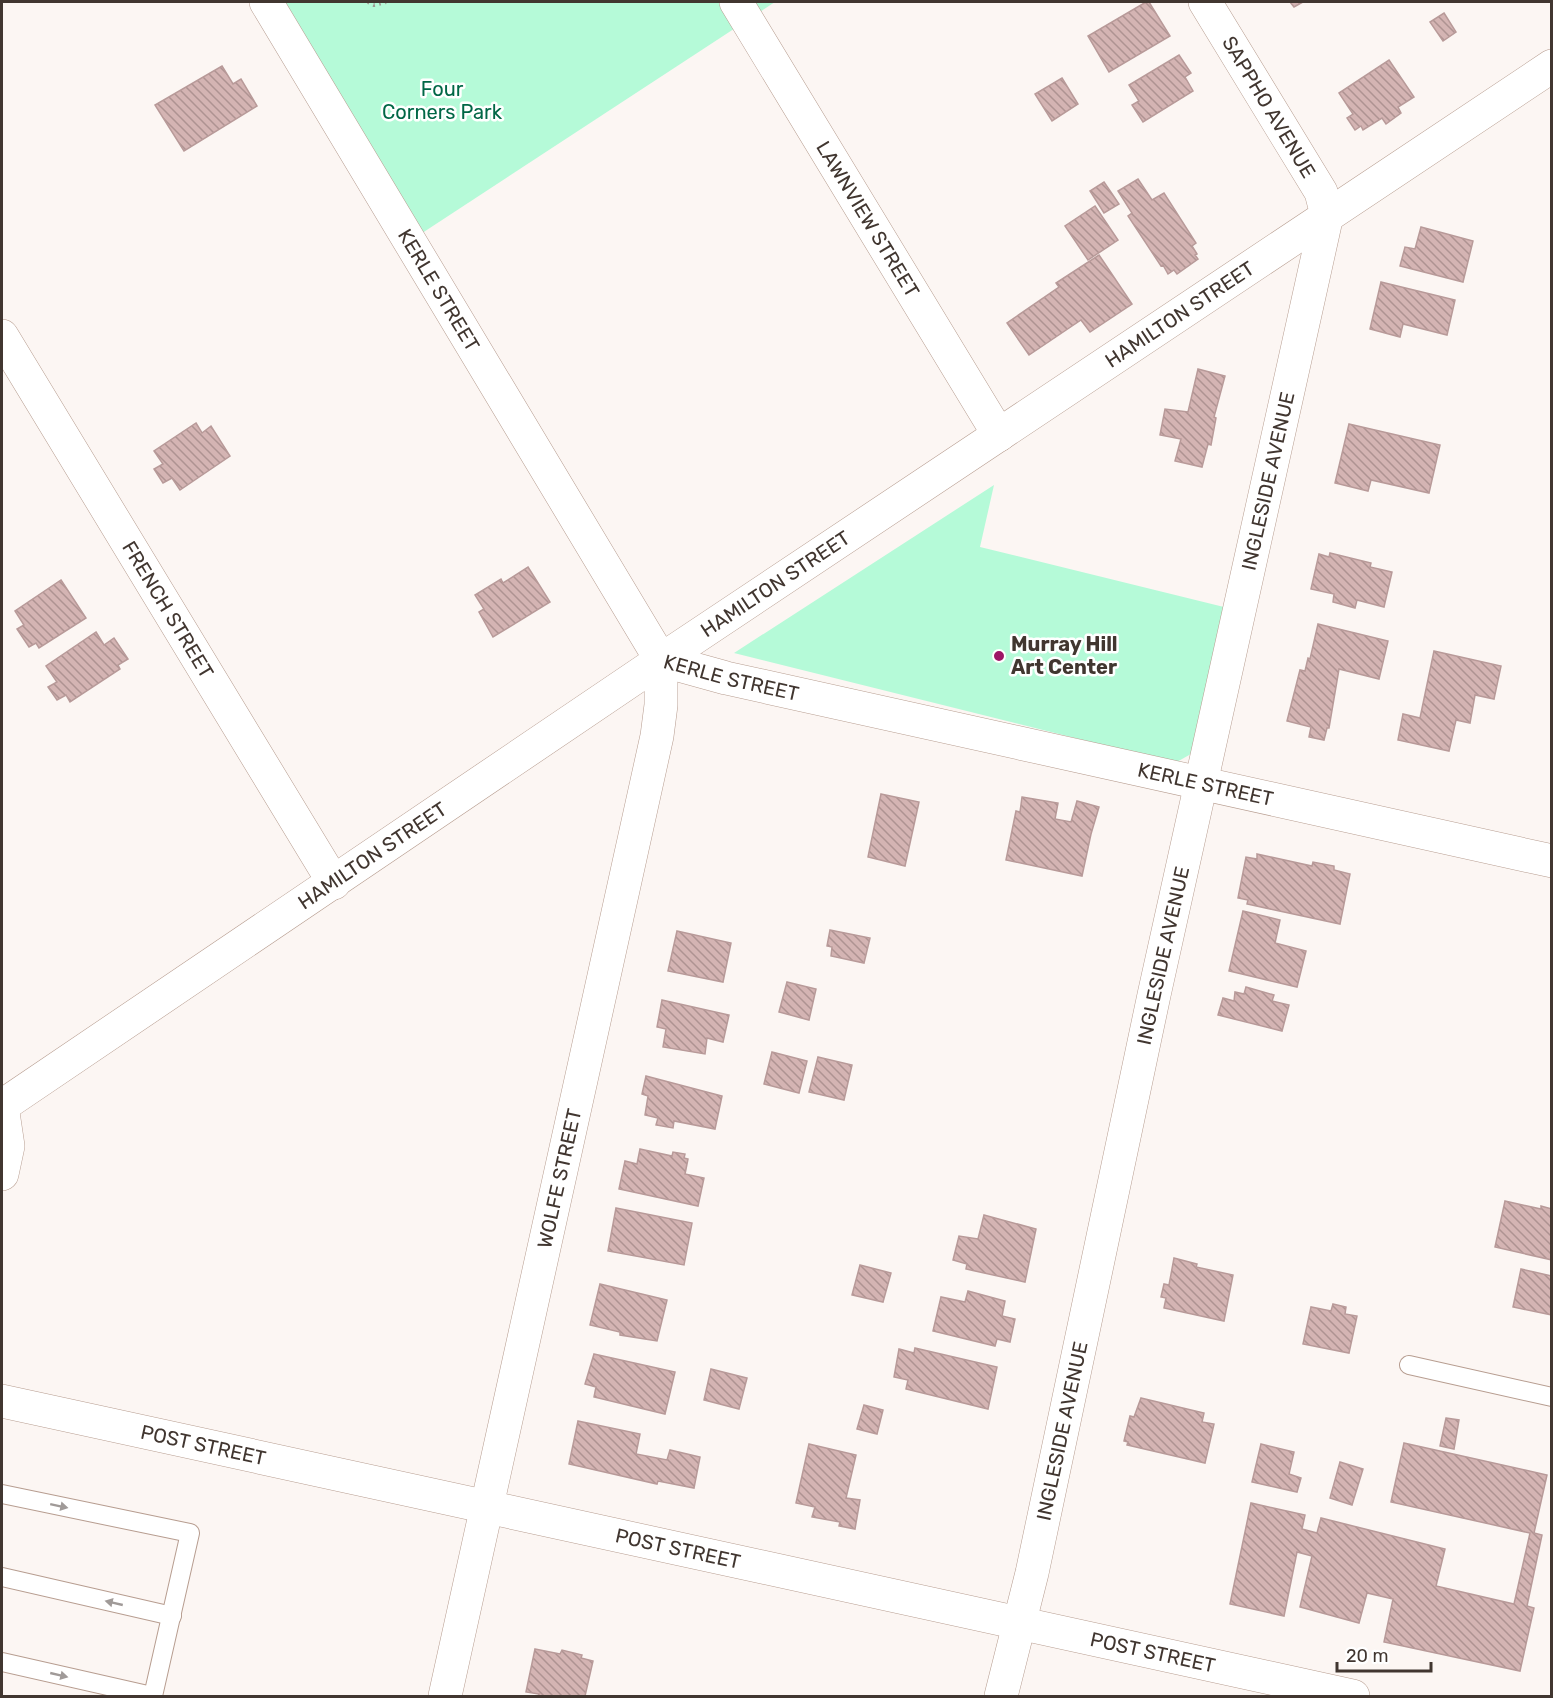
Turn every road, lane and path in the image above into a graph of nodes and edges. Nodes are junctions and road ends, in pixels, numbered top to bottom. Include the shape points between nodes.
1 (266, 2) edge
2 (368, 2) edge
3 (386, 2) edge
4 (736, 2) edge
5 (1205, 2) edge
6 (1551, 66) edge
7 (1327, 215) junction
8 (2, 336) edge
9 (999, 435) junction
10 (662, 660) junction
11 (1201, 784) junction
12 (1551, 861) edge
13 (334, 883) junction
14 (2, 1106) edge
15 (2, 1174) edge
16 (1409, 1365) dead end
17 (1551, 1397) edge
18 (2, 1401) edge
19 (2, 1494) edge
20 (485, 1507) junction
21 (2, 1577) edge
22 (172, 1616) junction
23 (1019, 1624) junction
24 (2, 1662) edge
25 (153, 1696) edge
26 (445, 1696) edge
27 (1001, 1696) edge
28 (1353, 1696) edge

1 - 10 street, KERLE STREET
2 - 3 path
4 - 9 street, LAWNVIEW STREET
5 - 7 street, SAPPHO AVENUE via 1321,192
6 - 7 street, HAMILTON STREET
7 - 9 street, HAMILTON STREET
7 - 11 street, INGLESIDE AVENUE
8 - 13 street, FRENCH STREET
9 - 10 street, HAMILTON STREET
10 - 11 street, KERLE STREET via 726,678
10 - 13 street, HAMILTON STREET
10 - 20 street, WOLFE STREET via 657,736
11 - 12 street, KERLE STREET
11 - 23 street, INGLESIDE AVENUE
13 - 14 street, HAMILTON STREET
14 - 15 street via 8,1146
16 - 17 lane
18 - 20 street, POST STREET
19 -> 22 lane via 190,1533
20 - 23 street, POST STREET
20 - 26 street, WOLFE STREET
22 -> 21 lane
22 - 25 lane
23 - 27 street, INGLESIDE AVENUE
23 - 28 street, POST STREET
24 -> 25 lane

